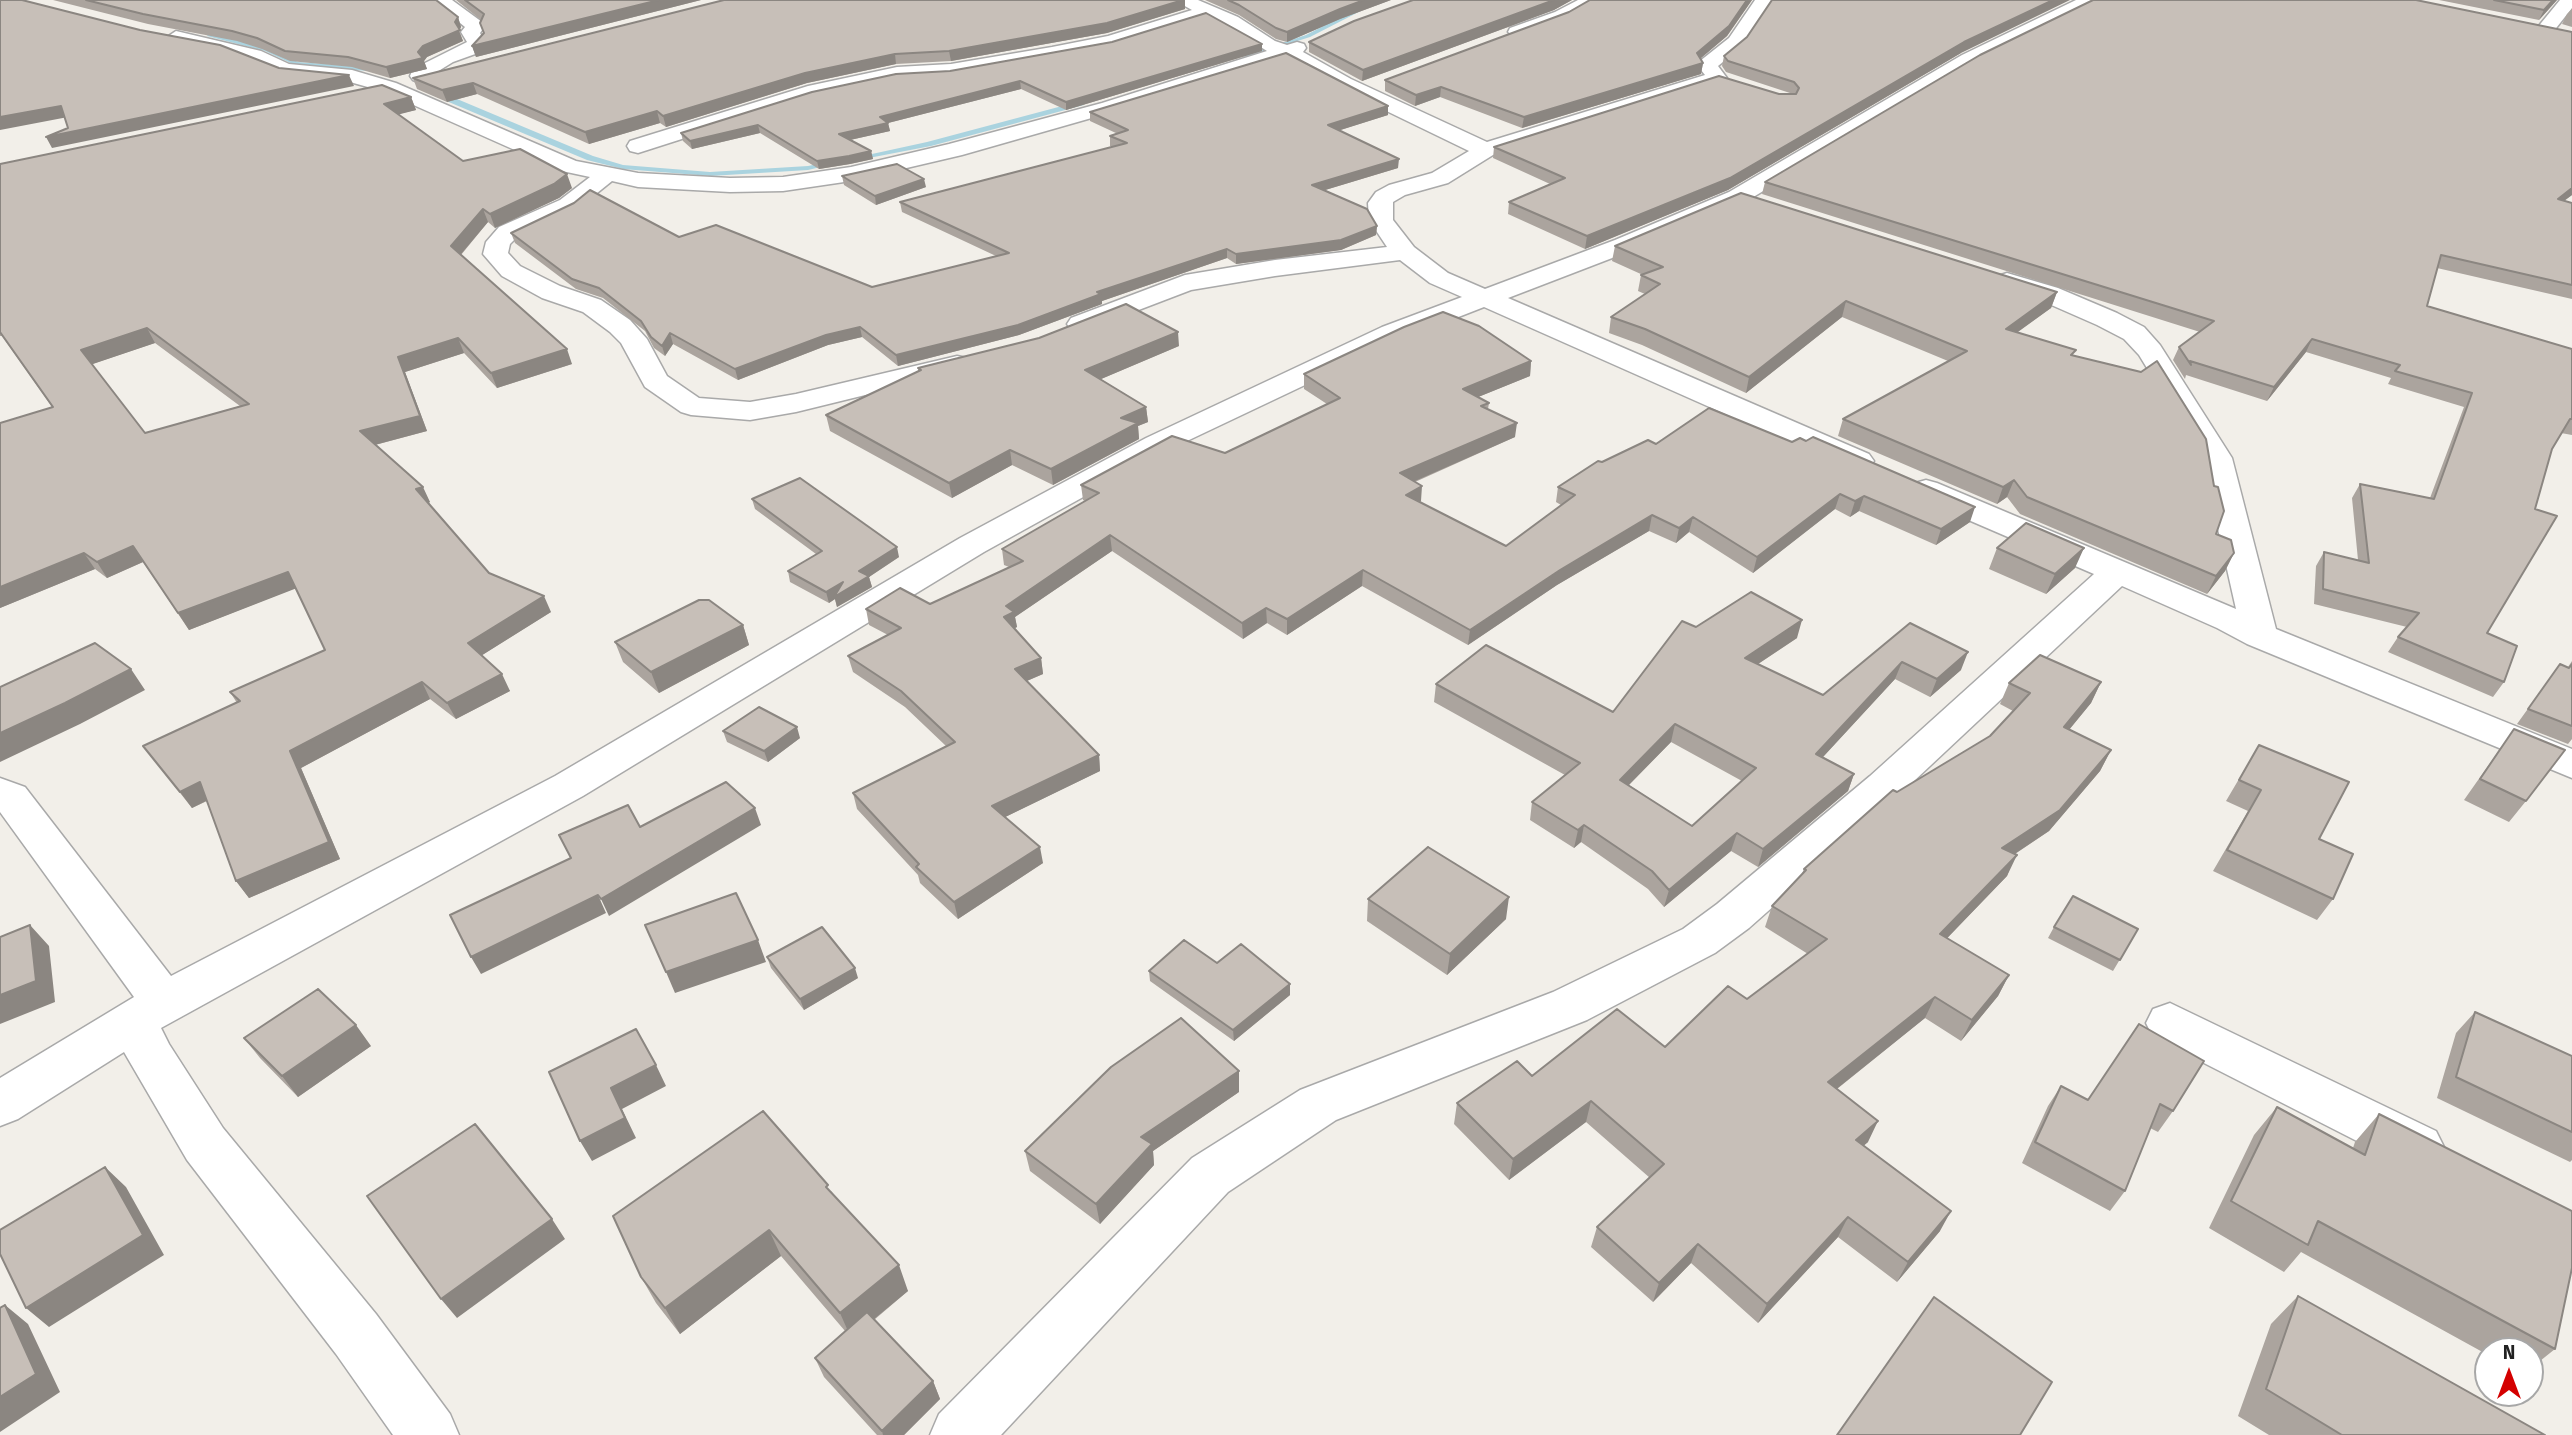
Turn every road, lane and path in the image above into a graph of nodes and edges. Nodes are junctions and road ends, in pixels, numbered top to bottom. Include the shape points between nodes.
1 (441, 0) edge
2 (1183, 0) edge
3 (1592, 0) edge
4 (1764, 0) edge
5 (2091, 0) edge
6 (2569, 0) edge
7 (1208, 11) junction
8 (2546, 29) edge
9 (158, 34) edge
10 (1499, 39) edge
11 (1310, 41) edge
12 (1279, 49) junction
13 (479, 66) edge
14 (1717, 78) junction
15 (425, 79) junction
16 (1386, 82) edge
17 (1739, 85) edge
18 (389, 87) junction
19 (1361, 91) junction
20 (353, 95) edge
21 (638, 146) dead end
22 (1485, 150) junction
23 (606, 175) junction
24 (1737, 197) junction
25 (1769, 206) edge
26 (1405, 252) junction
27 (1982, 274) edge
28 (1489, 298) junction
29 (1055, 334) edge
30 (979, 358) edge
31 (2116, 573) junction
32 (2260, 636) junction
33 (2572, 764) edge
34 (0, 792) edge
35 (150, 1012) junction
36 (2170, 1023) dead end
37 (0, 1104) edge
38 (2462, 1169) edge
39 (429, 1435) edge
40 (960, 1435) edge

1 - 15 street via 476,26 470,32 475,42 471,49 420,73
2 - 7 street
3 - 10 street
4 - 14 street via 1736,42 1707,65
5 - 24 street via 1969,59
6 - 8 street
7 - 12 street
7 - 21 street via 1112,41 951,70 897,73 808,92
9 - 18 street via 254,55 285,70 352,76
11 - 12 street
12 - 19 street
12 - 23 street via 1108,107 851,174 730,186
13 - 15 street
14 - 17 street
14 - 22 street
15 - 18 street
16 - 19 street
18 - 20 street
18 - 23 street via 570,166
19 - 22 street
22 - 26 street via 1440,178 1384,197 1381,220
23 - 30 street via 568,205 508,232 498,242 495,254 511,271 592,306 620,326 633,339 655,381 691,406 750,411
24 - 25 street
24 - 28 street
26 - 28 street via 1439,278
26 - 29 street via 1185,283
27 - 32 street via 2049,294 2107,319 2134,333 2150,351 2217,458
28 - 31 street
28 - 35 street via 1392,333 1157,444 972,545 569,786
31 - 32 street
31 - 40 street via 1885,786 1699,941 1570,1006 1318,1105 1210,1175
32 - 33 street
34 - 35 street via 11,797
35 - 37 street
35 - 39 street via 150,1056 205,1144 356,1334
36 - 38 street

